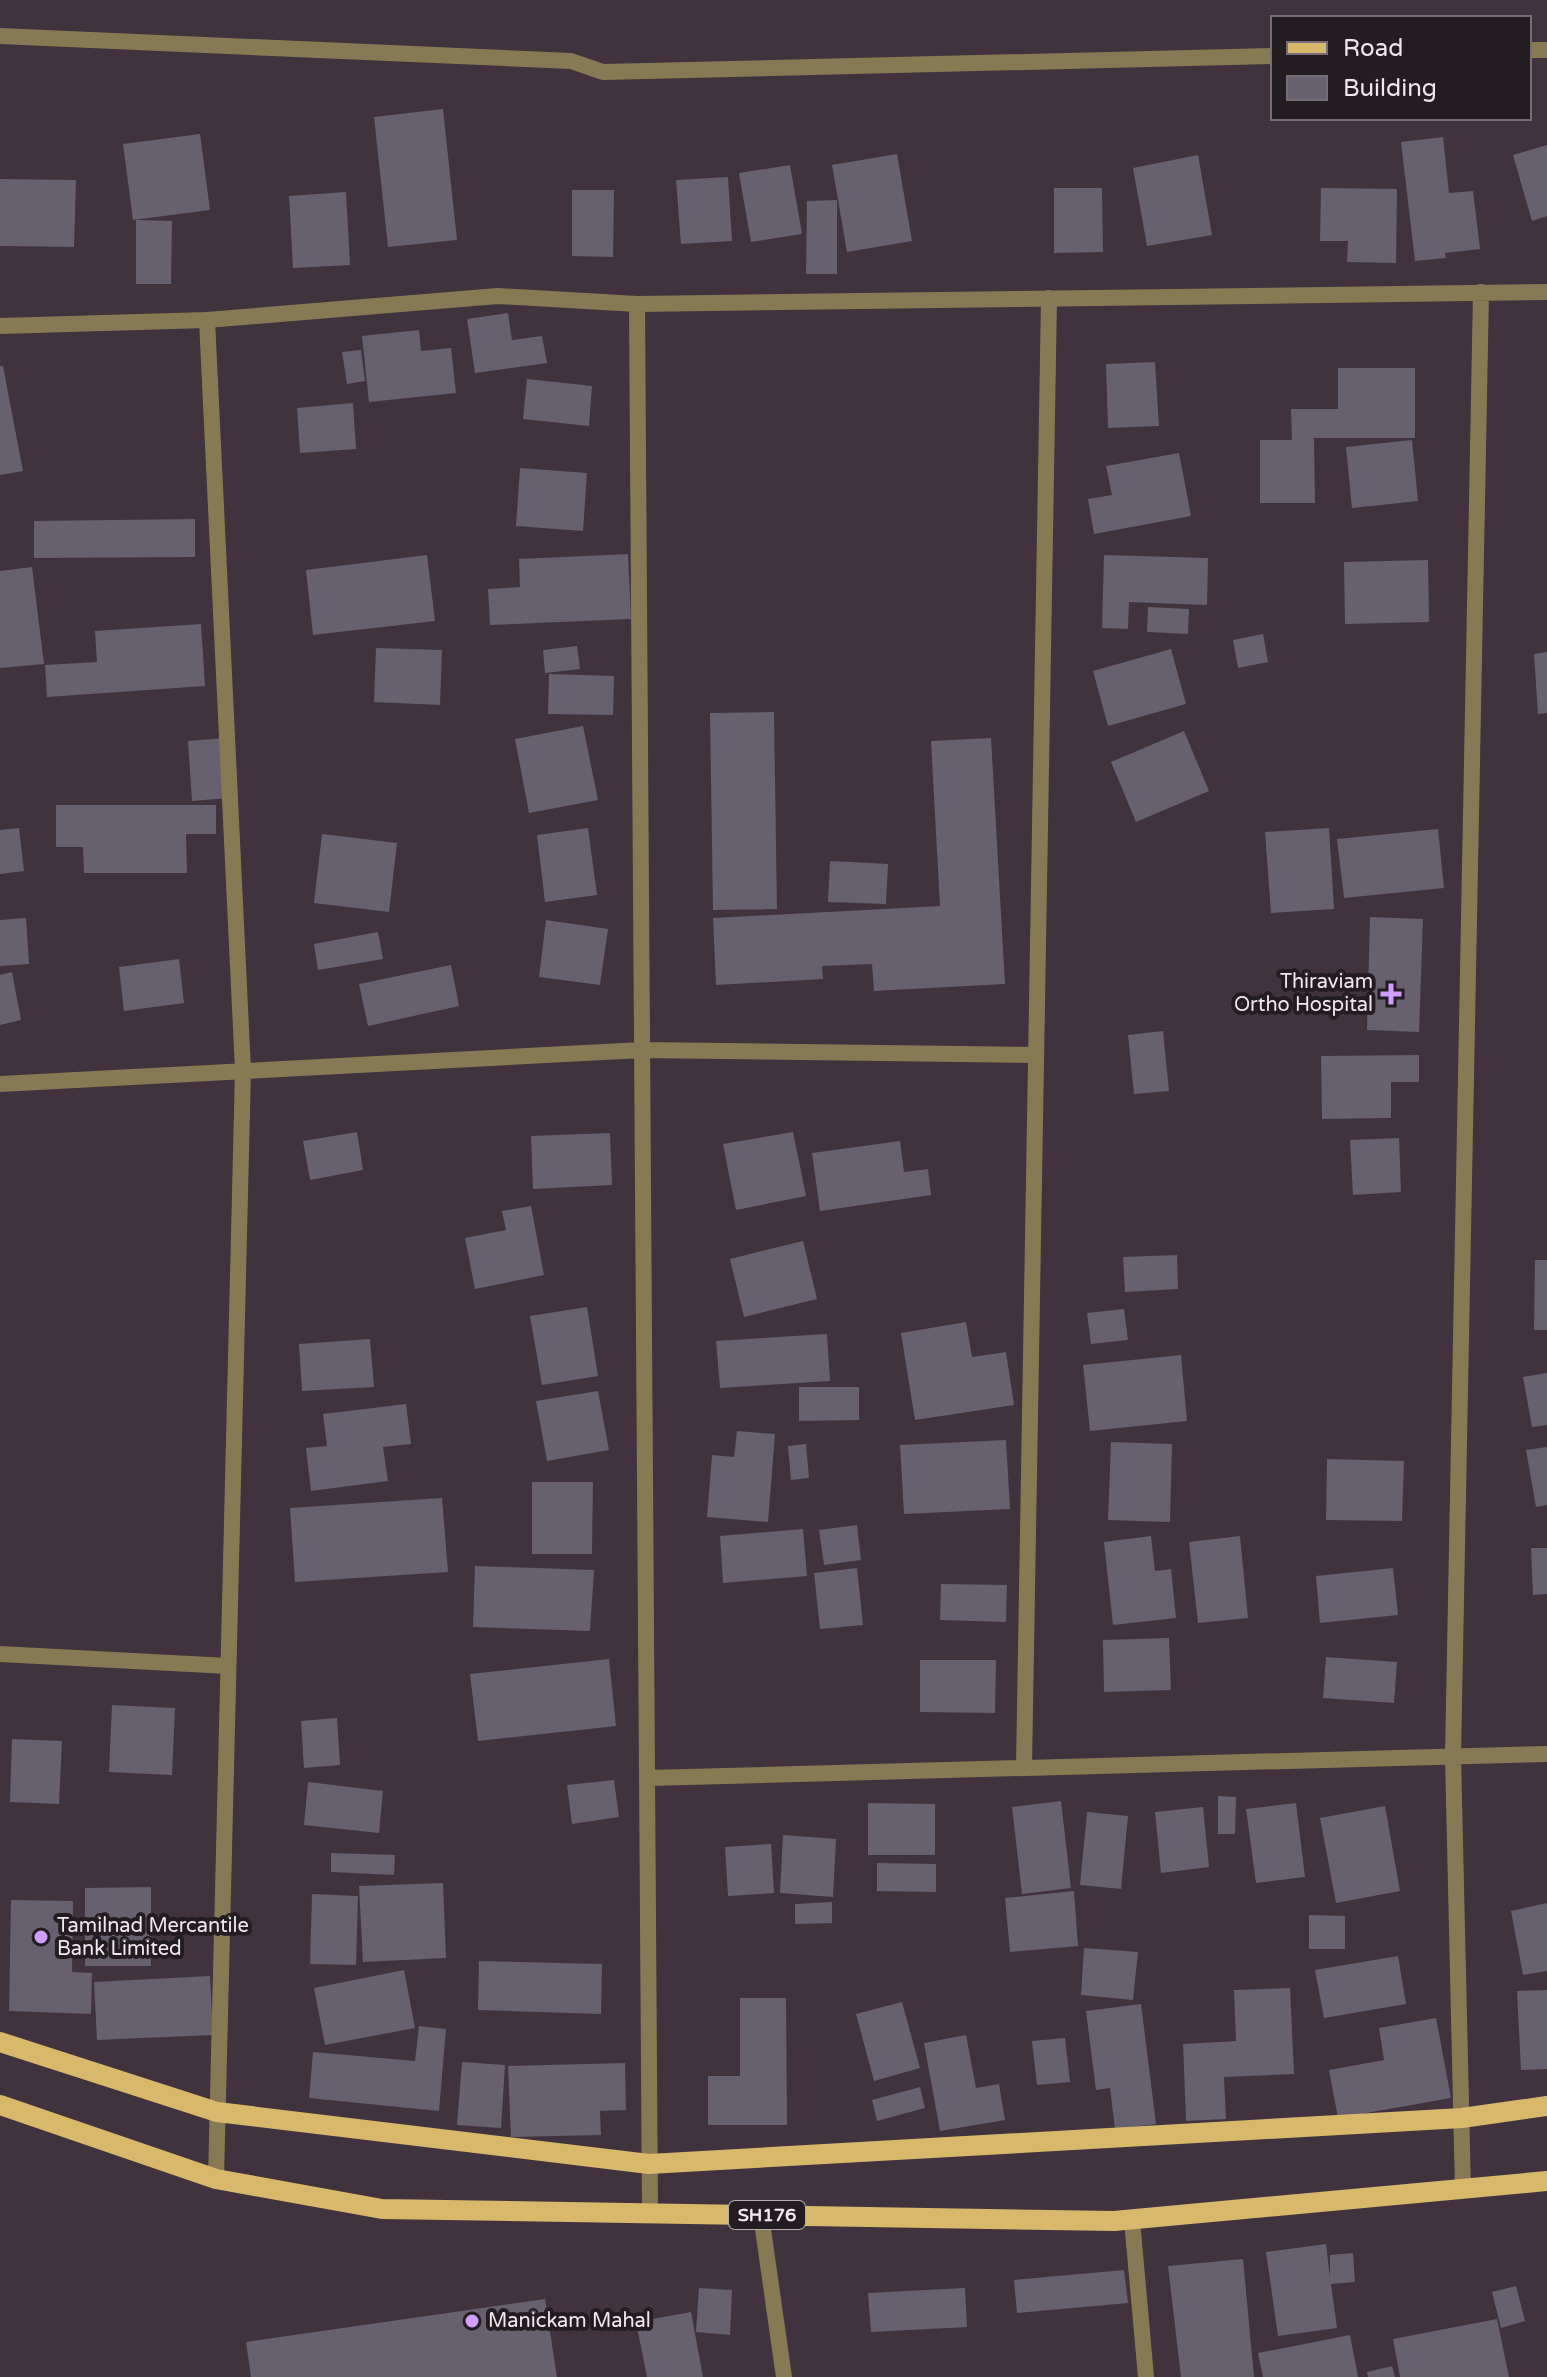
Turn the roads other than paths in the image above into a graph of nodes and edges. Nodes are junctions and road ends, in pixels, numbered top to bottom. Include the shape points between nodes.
1 (0, 36) edge
2 (1271, 56) edge
3 (1481, 292) junction
4 (1547, 292) edge
5 (1049, 298) junction
6 (637, 304) junction
7 (207, 320) junction
8 (0, 326) edge
9 (642, 1050) junction
10 (1036, 1055) junction
11 (243, 1070) junction
12 (0, 1084) edge
13 (0, 1654) edge
14 (228, 1666) junction
15 (1547, 1754) edge
16 (1453, 1756) junction
17 (1024, 1767) junction
18 (647, 1778) junction
19 (0, 2042) edge
20 (0, 2105) edge
21 (1547, 2106) edge
22 (217, 2112) junction
23 (1462, 2118) junction
24 (649, 2164) junction
25 (216, 2179) junction
26 (1547, 2181) edge
27 (1463, 2190) junction
28 (650, 2214) junction
29 (761, 2215) junction
30 (1132, 2220) junction
31 (784, 2377) edge
32 (1146, 2377) edge

1 - 2 street via 571,61 603,72
3 - 4 street
3 - 5 street
3 - 16 street
5 - 6 street
5 - 10 street
6 - 7 street via 498,296
6 - 9 street
7 - 8 street
7 - 11 street
9 - 10 street
9 - 11 street
9 - 18 street
10 - 17 street
11 - 12 street
11 - 14 street
13 - 14 street
14 - 22 street
15 - 16 street
16 - 17 street
16 - 23 street
17 - 18 street
18 - 24 street
19 - 22 main road
20 - 25 main road, SH176
21 - 23 main road
22 - 24 main road
22 - 25 street
23 - 24 main road
23 - 27 street
24 - 28 street
25 - 28 main road, SH176 via 382,2209
26 - 27 main road, SH176
27 - 30 main road, SH176
28 - 29 main road, SH176
29 - 30 main road, SH176
29 - 31 street
30 - 32 street

